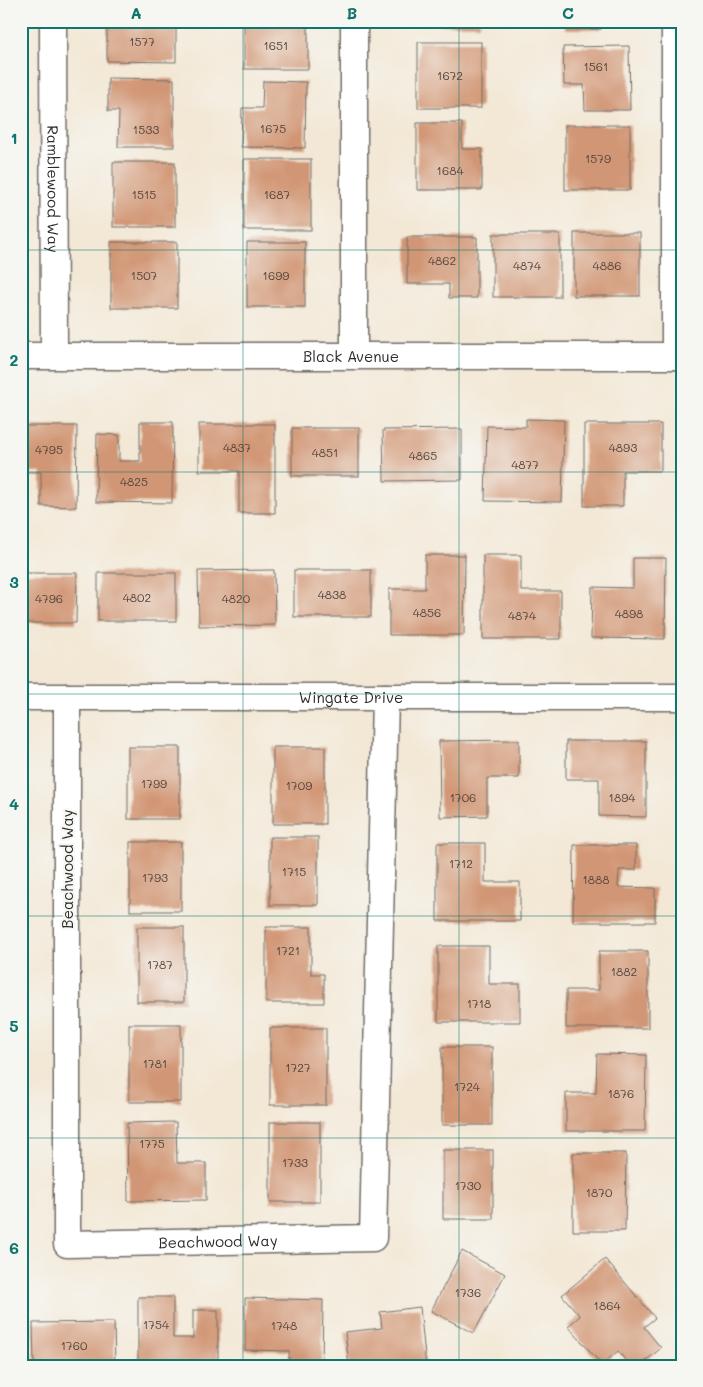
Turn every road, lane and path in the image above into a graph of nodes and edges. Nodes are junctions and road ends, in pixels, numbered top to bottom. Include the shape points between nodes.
1 (53, 21) edge
2 (354, 21) edge
3 (675, 21) edge
4 (54, 355) junction
5 (354, 355) junction
6 (21, 356) edge
7 (678, 356) edge
8 (21, 697) edge
9 (67, 697) junction
10 (385, 697) junction
11 (682, 697) edge

1 - 4 street, Ramblewood Way
2 - 5 street
3 - 7 street
4 - 5 street, Black Avenue
4 - 6 street, Black Avenue
5 - 7 street, Black Avenue
8 - 9 street, Wingate Drive
9 - 10 street, Wingate Drive
9 - 10 street, Beachwood Way via 67,1244 373,1238
10 - 11 street, Wingate Drive

